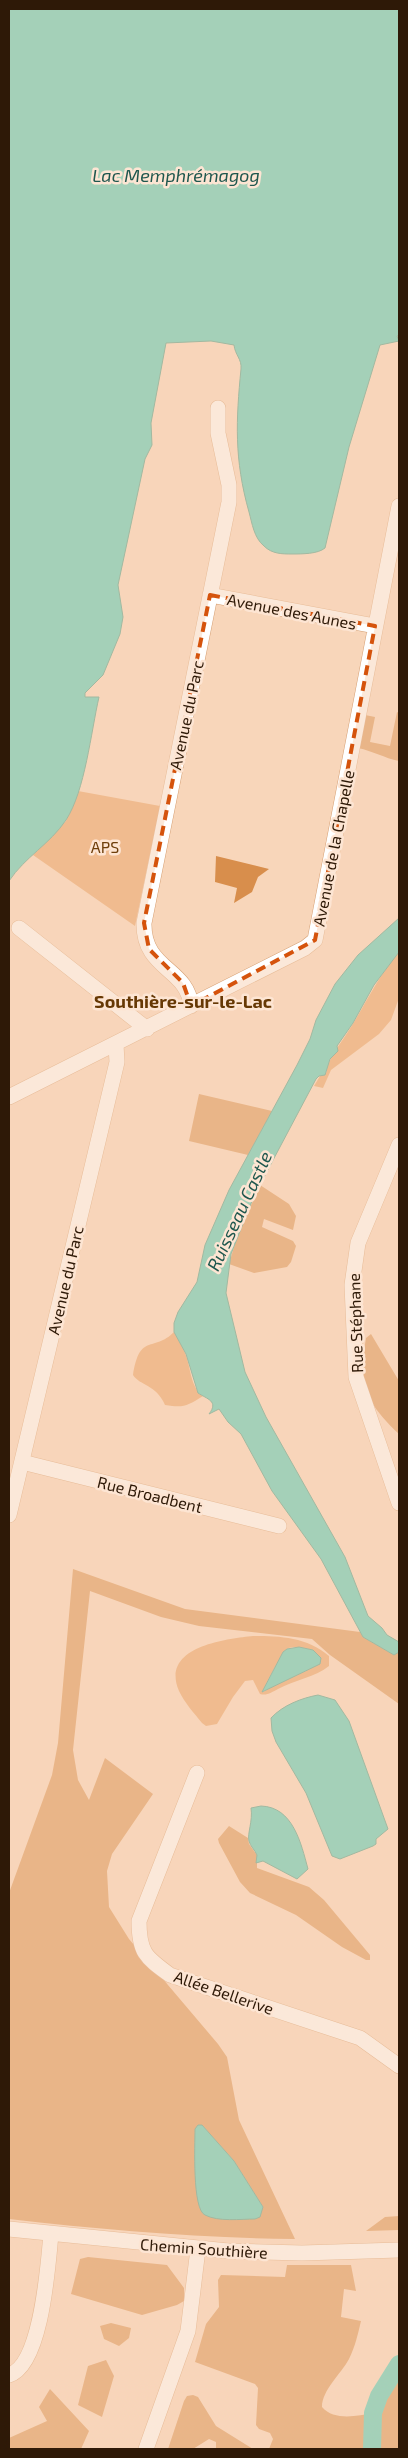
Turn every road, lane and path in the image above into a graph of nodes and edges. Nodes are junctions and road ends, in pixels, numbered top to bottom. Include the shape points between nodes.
1 (218, 408) dead end
2 (399, 506) edge
3 (210, 595) junction
4 (375, 626) junction
5 (19, 928) dead end
6 (191, 1006) junction
7 (146, 1030) junction
8 (116, 1045) junction
9 (9, 1097) edge
10 (399, 1144) edge
11 (22, 1462) junction
12 (399, 1503) edge
13 (9, 1515) edge
14 (279, 1526) dead end
15 (196, 1773) dead end
16 (399, 2066) edge
17 (9, 2229) edge
18 (51, 2234) junction
19 (198, 2249) junction
20 (399, 2250) edge
21 (9, 2375) edge
22 (146, 2449) edge

1 - 3 street, Avenue du Parc via 218,433 230,498
2 - 4 street, Avenue de la Chapelle
3 - 4 street, Avenue des Aunes
3 - 6 street, Avenue du Parc via 144,923 149,949 160,964 183,983
4 - 6 street, Avenue de la Chapelle via 315,940
5 - 7 street
6 - 7 street, Avenue de la Chapelle
7 - 8 street, Avenue de la Chapelle
8 - 9 street, Avenue de la Chapelle
8 - 11 street, Avenue du Parc via 117,1062
10 - 12 street, Rue Stéphane via 358,1243 352,1285 356,1377
11 - 13 street, Avenue du Parc
11 - 14 street, Rue Broadbent
15 - 16 street, Allée Bellerive via 139,1921 139,1944 151,1961 170,1975 360,2038
17 - 18 street, Chemin Southière
18 - 19 street, Chemin Southière
18 - 21 street via 43,2298 33,2341 23,2365
19 - 20 street, Chemin Southière via 302,2253
19 - 22 street via 188,2331

